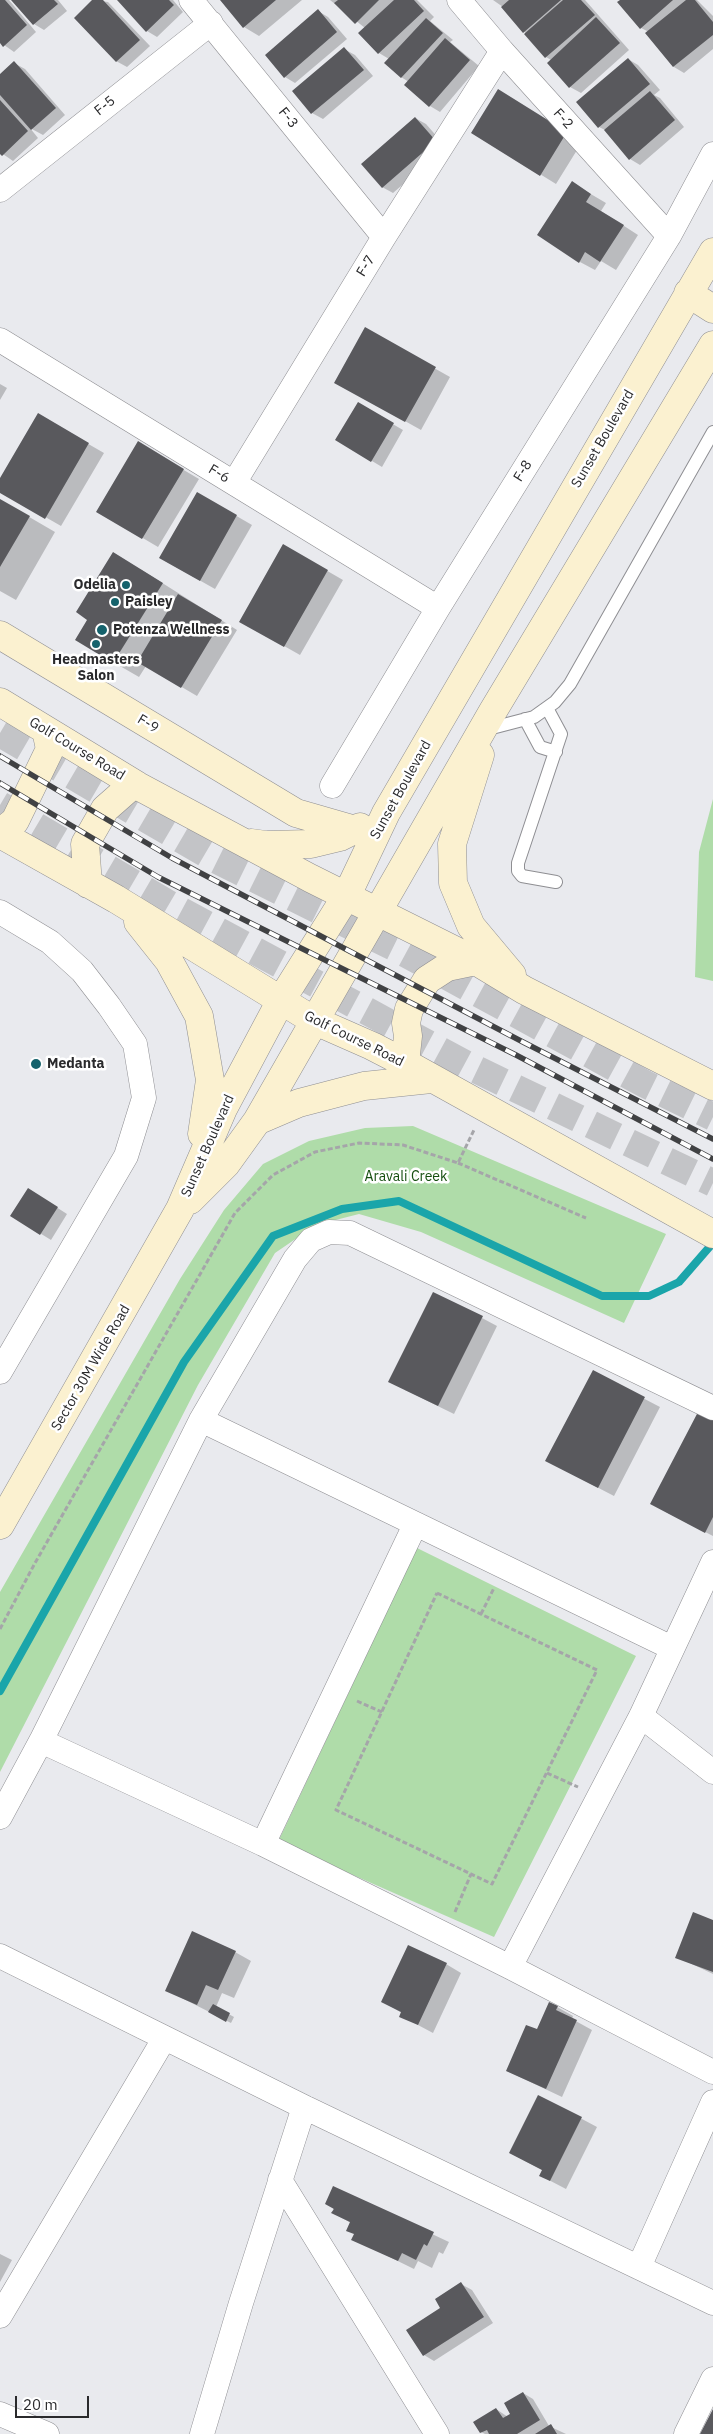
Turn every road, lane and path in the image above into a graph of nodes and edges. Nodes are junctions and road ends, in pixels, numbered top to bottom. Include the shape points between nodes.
1 (191, 0) edge
2 (459, 0) edge
3 (210, 22) junction
4 (502, 52) junction
5 (713, 154) edge
6 (0, 190) edge
7 (669, 236) junction
8 (384, 238) junction
9 (713, 252) edge
10 (688, 293) junction
11 (713, 309) edge
12 (0, 340) edge
13 (713, 345) edge
14 (713, 432) edge
15 (234, 483) junction
16 (438, 608) junction
17 (0, 635) edge
18 (0, 702) edge
19 (547, 708) junction
20 (525, 719) junction
21 (491, 720) junction
22 (46, 730) junction
23 (556, 752) junction
24 (138, 786) junction
25 (332, 786) dead end
26 (386, 813) junction
27 (355, 830) junction
28 (0, 834) edge
29 (240, 841) junction
30 (556, 882) dead end
31 (88, 884) junction
32 (347, 895) junction
33 (116, 899) junction
34 (377, 911) junction
35 (0, 912) edge
36 (476, 961) junction
37 (524, 990) junction
38 (280, 1002) junction
39 (313, 1020) junction
40 (405, 1064) junction
41 (430, 1079) junction
42 (713, 1086) edge
43 (484, 1109) junction
44 (257, 1120) junction
45 (458, 1163) junction
46 (180, 1210) junction
47 (586, 1218) dead end
48 (713, 1234) edge
49 (0, 1372) edge
50 (713, 1408) edge
51 (201, 1420) junction
52 (0, 1525) edge
53 (415, 1525) junction
54 (713, 1562) edge
55 (504, 1567) junction
56 (481, 1614) junction
57 (0, 1629) edge
58 (672, 1648) junction
59 (641, 1716) junction
60 (42, 1741) junction
61 (713, 1772) edge
62 (547, 1773) junction
63 (599, 1796) junction
64 (0, 1817) edge
65 (263, 1844) junction
66 (471, 1874) junction
67 (445, 1934) junction
68 (0, 1956) edge
69 (510, 1967) junction
70 (164, 2039) junction
71 (713, 2072) edge
72 (713, 2102) edge
73 (304, 2107) junction
74 (280, 2180) junction
75 (639, 2267) junction
76 (713, 2303) edge
77 (0, 2316) edge
78 (713, 2379) edge
79 (0, 2414) edge
80 (40, 2432) edge
81 (202, 2434) edge
82 (437, 2434) edge
83 (686, 2434) edge

1 - 3 street, F-3
2 - 4 street, F-2
3 - 6 street, F-5
3 - 8 street, F-3
4 - 7 street, F-2
4 - 8 street, F-7
5 - 7 street, F-8
7 - 16 street, F-8
8 - 15 street, F-7
9 - 10 main road, Sunset Boulevard
10 - 11 main road
10 - 26 main road, Sunset Boulevard
12 - 15 street, F-6
13 - 21 main road, Sunset Boulevard
14 - 19 lane via 570,684
15 - 16 street, F-6
16 - 25 street, F-8
17 - 27 main road, F-9 via 296,813
18 - 22 main road, Golf Course Road
19 - 20 lane
19 - 23 lane via 561,734
20 - 21 lane
20 - 23 lane via 540,747
21 - 34 main road, Sunset Boulevard
21 - 37 main road via 452,844 453,883 470,926
22 - 24 main road, Golf Course Road
22 - 28 main road via 50,749 15,821
23 - 30 lane via 518,871 522,876
24 - 29 main road, Golf Course Road
24 - 31 main road via 130,787 105,809 84,844
26 - 27 main road
26 - 32 main road, Sunset Boulevard
27 - 29 main road via 311,844 266,846
28 - 31 main road, Golf Course Road
29 - 32 main road, Golf Course Road
31 - 33 main road, Golf Course Road
32 - 34 main road, Golf Course Road
32 - 38 main road, Sunset Boulevard
33 - 38 main road, Golf Course Road
33 - 46 main road via 146,930 168,960 200,1016 210,1080 201,1144
34 - 36 main road, Golf Course Road
34 - 39 main road, Sunset Boulevard
35 - 49 street via 50,942 82,972 109,1006 135,1044 144,1098 126,1156
36 - 37 main road, Golf Course Road
36 - 40 main road via 447,967 427,980 409,1009
37 - 42 main road, Golf Course Road
38 - 39 main road, Golf Course Road
38 - 46 main road, Sunset Boulevard via 223,1109
39 - 40 main road, Golf Course Road
39 - 44 main road, Sunset Boulevard
40 - 41 main road, Golf Course Road
41 - 43 main road, Golf Course Road
41 - 44 main road via 364,1086 299,1103
43 - 45 path
43 - 48 main road, Golf Course Road
44 - 46 main road, Sunset Boulevard via 226,1164
45 - 47 path
45 - 57 path via 403,1145 360,1144 315,1152 273,1175 235,1214
46 - 52 main road, Sector 30M Wide Road
50 - 51 street via 350,1233 329,1232 311,1240 295,1259
51 - 53 street
51 - 60 street
53 - 55 street
53 - 65 street
54 - 58 street
55 - 56 path
55 - 58 street
56 - 62 path via 597,1670
56 - 66 path via 437,1594 336,1810
58 - 59 street
59 - 61 street
59 - 63 street
60 - 64 street
60 - 65 street
62 - 63 path
62 - 66 path via 492,1884
63 - 69 street
65 - 67 street
66 - 67 path
67 - 69 street
68 - 70 street
69 - 71 street
70 - 73 street
70 - 77 street
72 - 75 street
73 - 74 street
73 - 75 street
74 - 81 street
74 - 82 street
75 - 76 street
78 - 83 street
79 - 80 street

